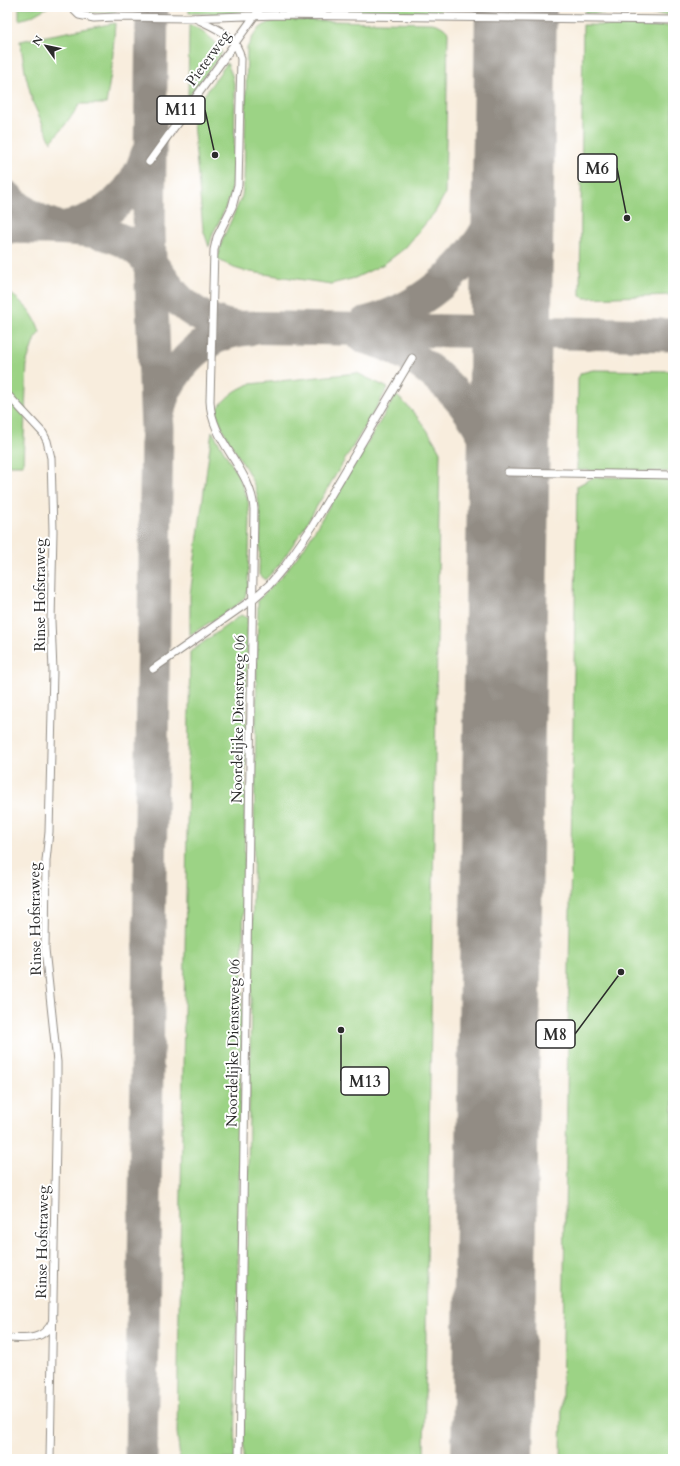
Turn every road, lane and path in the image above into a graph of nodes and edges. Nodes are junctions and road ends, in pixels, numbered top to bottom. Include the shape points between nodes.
1 (71, 7) edge
2 (261, 7) edge
3 (254, 16) junction
4 (195, 18) junction
5 (673, 20) edge
6 (235, 43) junction
7 (149, 162) dead end
8 (412, 358) dead end
9 (7, 394) edge
10 (508, 472) dead end
11 (673, 475) edge
12 (253, 599) junction
13 (154, 669) dead end
14 (54, 1313) junction
15 (7, 1338) edge
16 (50, 1459) edge
17 (239, 1459) edge

1 - 4 lane via 79,15 89,17
2 - 3 lane, Pieterweg
3 - 4 lane
3 - 5 lane
3 - 6 lane, Pieterweg
4 - 6 lane via 227,35
6 - 7 lane, Pieterweg
6 - 12 lane, Noordelijke Dienstweg 06 via 241,59 239,174 234,201 217,237 214,250 210,401 216,429 246,479 253,499
8 - 12 lane via 299,547 280,572
9 - 14 lane, Rinse Hofstraweg via 43,434 51,458 53,671 45,949 57,1062
10 - 11 lane
12 - 13 lane
12 - 17 lane, Noordelijke Dienstweg 06
14 - 15 lane via 51,1325 42,1334 34,1338
14 - 16 lane, Rinse Hofstraweg

